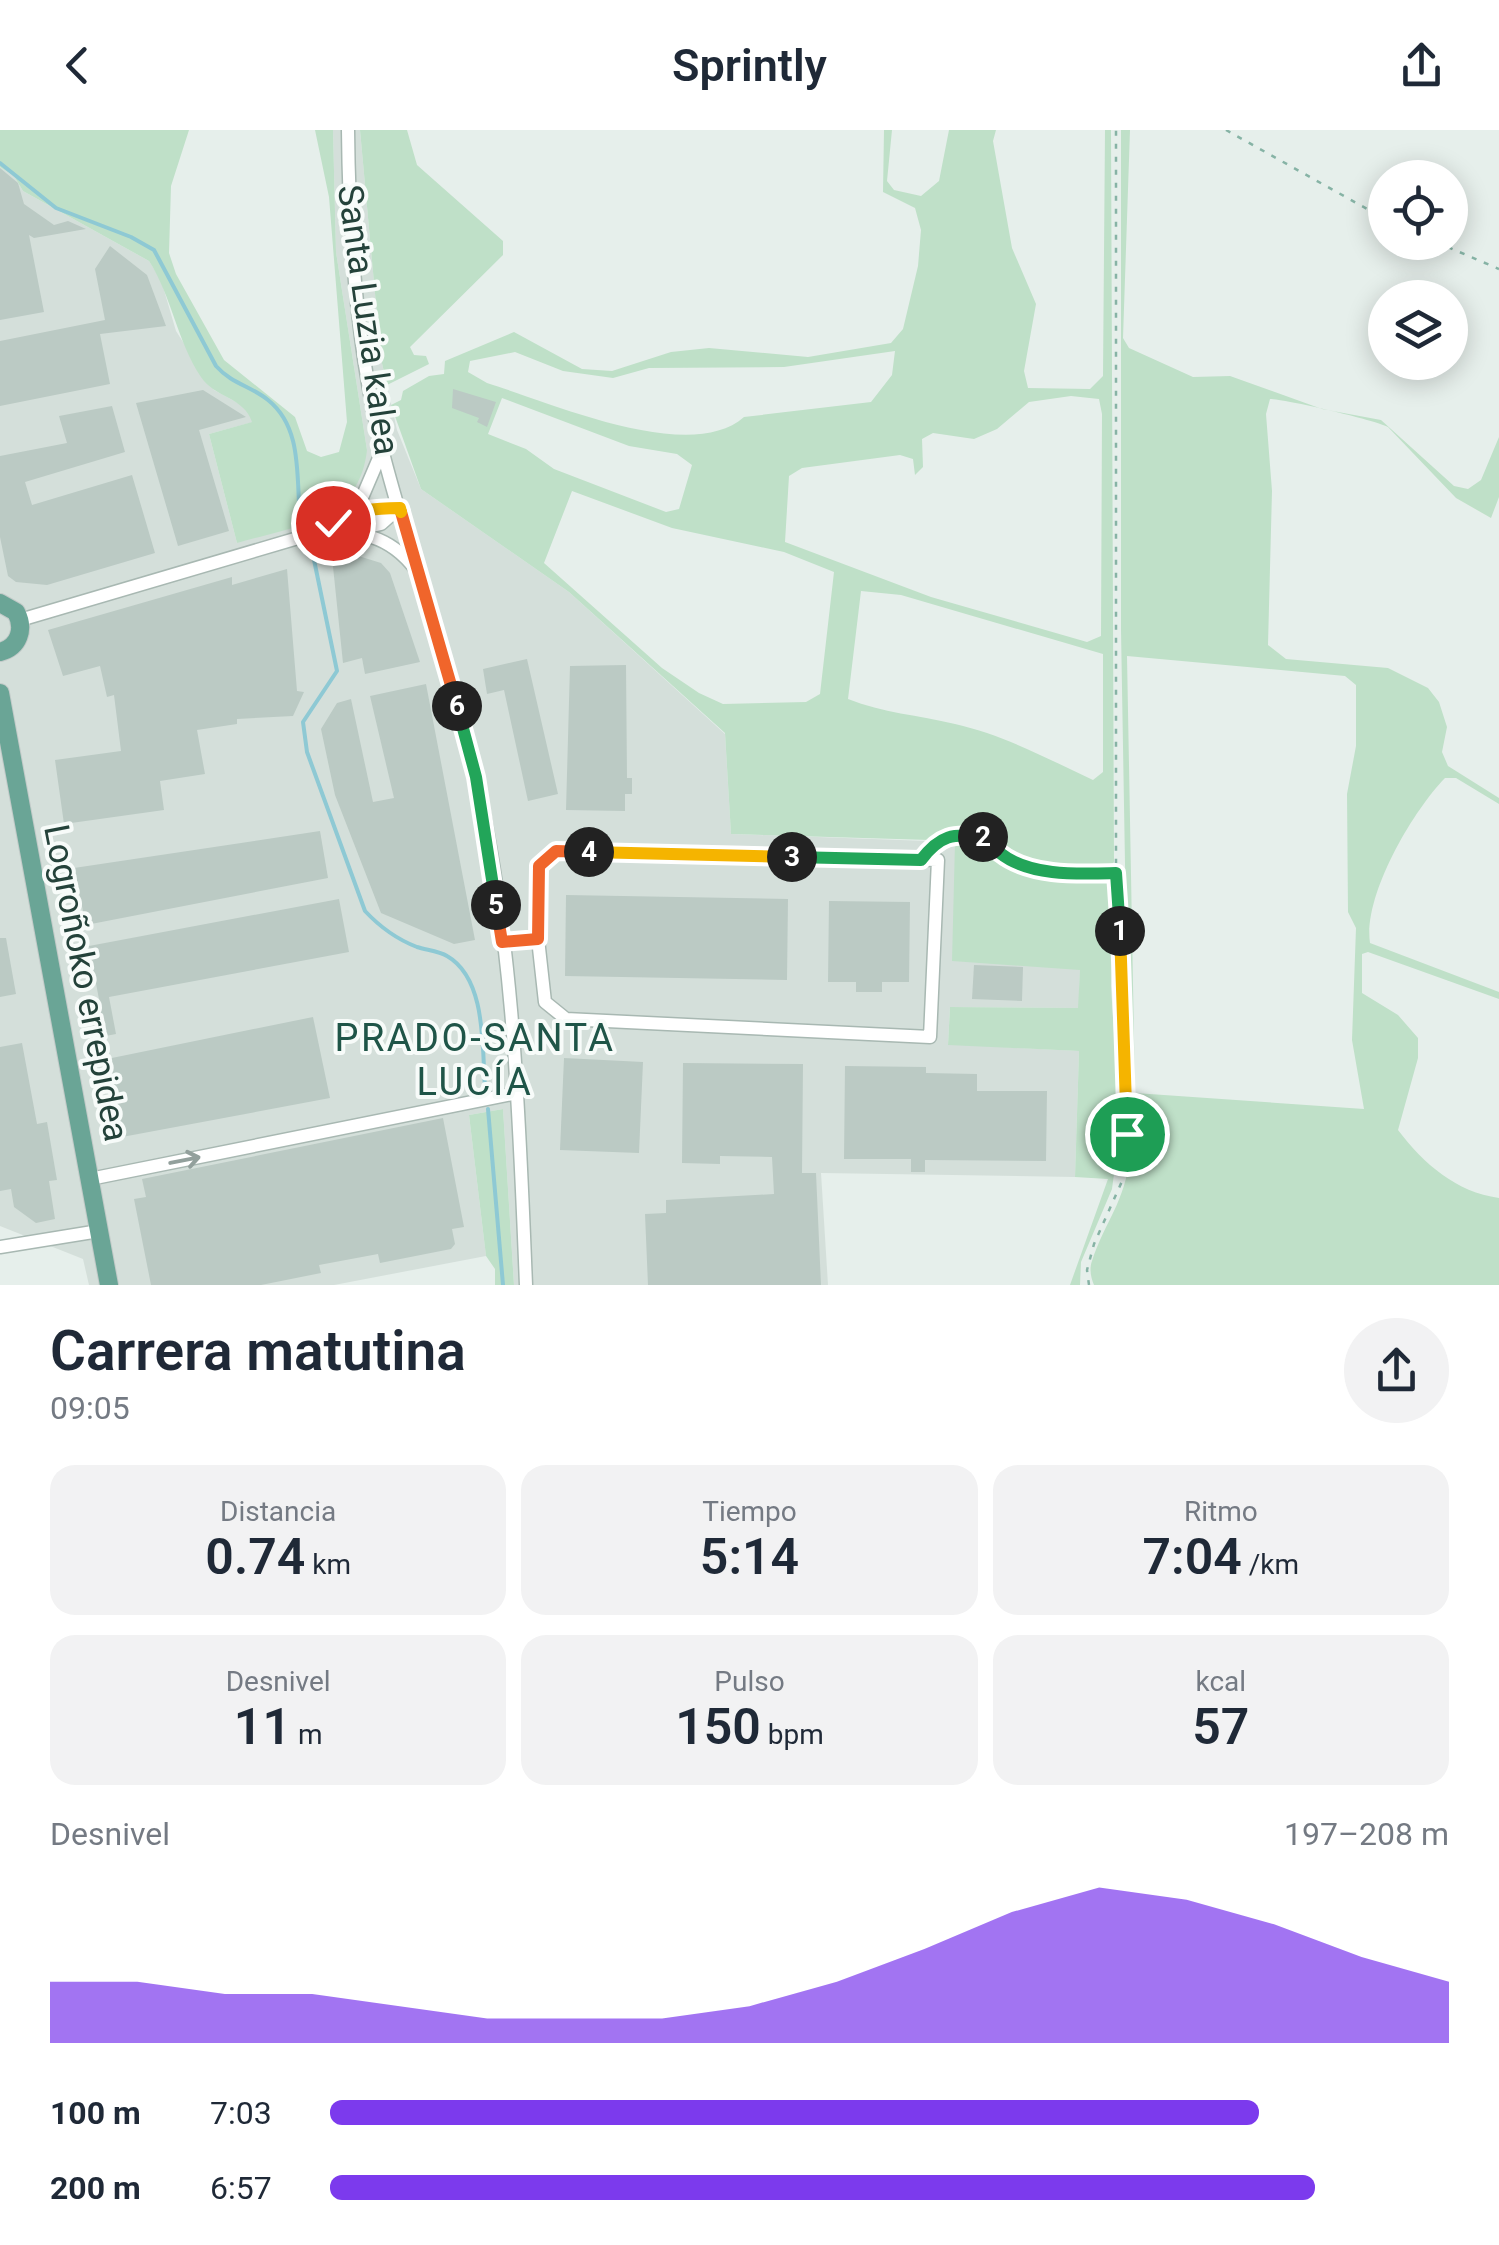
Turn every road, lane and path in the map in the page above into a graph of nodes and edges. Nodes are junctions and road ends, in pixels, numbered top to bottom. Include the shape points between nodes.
1 (348, 130) edge
2 (1116, 130) edge
3 (1226, 130) edge
4 (1368, 209) edge
5 (1468, 256) edge
6 (1499, 269) edge
7 (382, 451) junction
8 (400, 508) junction
9 (345, 515) junction
10 (350, 531) junction
11 (315, 533) junction
12 (422, 578) junction
13 (0, 603) edge
14 (20, 620) junction
15 (0, 652) edge
16 (0, 693) edge
17 (921, 860) junction
18 (1116, 873) junction
19 (538, 939) junction
20 (502, 942) junction
21 (517, 1094) junction
22 (90, 1179) junction
23 (99, 1231) junction
24 (0, 1247) edge
25 (109, 1285) edge
26 (526, 1285) edge
27 (1090, 1285) edge

1 - 7 street, Santa Luzia kalea via 354,263
2 - 18 path
3 - 4 path
5 - 6 path
7 - 8 street, Santa Luzia kalea
7 - 9 street via 361,500
8 - 9 street
8 - 10 street via 381,524
8 - 12 street, Santa Luzia kalea
9 - 11 street
10 - 11 street
10 - 12 street via 376,536 404,554
11 - 14 street
12 - 20 street, Santa Luzia kalea via 476,777
13 - 14 main road
14 - 15 main road via 16,642
16 - 22 main road, Logroñoko errepidea
17 - 18 path via 936,840 953,833 987,838 1000,854 1055,872
17 - 19 street via 556,851 539,866
17 - 19 street via 938,860 930,1036 566,1020 545,1002
18 - 27 path via 1127,1134 1123,1178 1094,1244
19 - 20 street
20 - 21 street, Santa Luzia kalea
22 -> 21 street
21 - 26 street, Santa Luzia kalea
22 - 23 main road, Logroñoko errepidea
23 - 24 street
23 - 25 main road, Logroñoko errepidea

